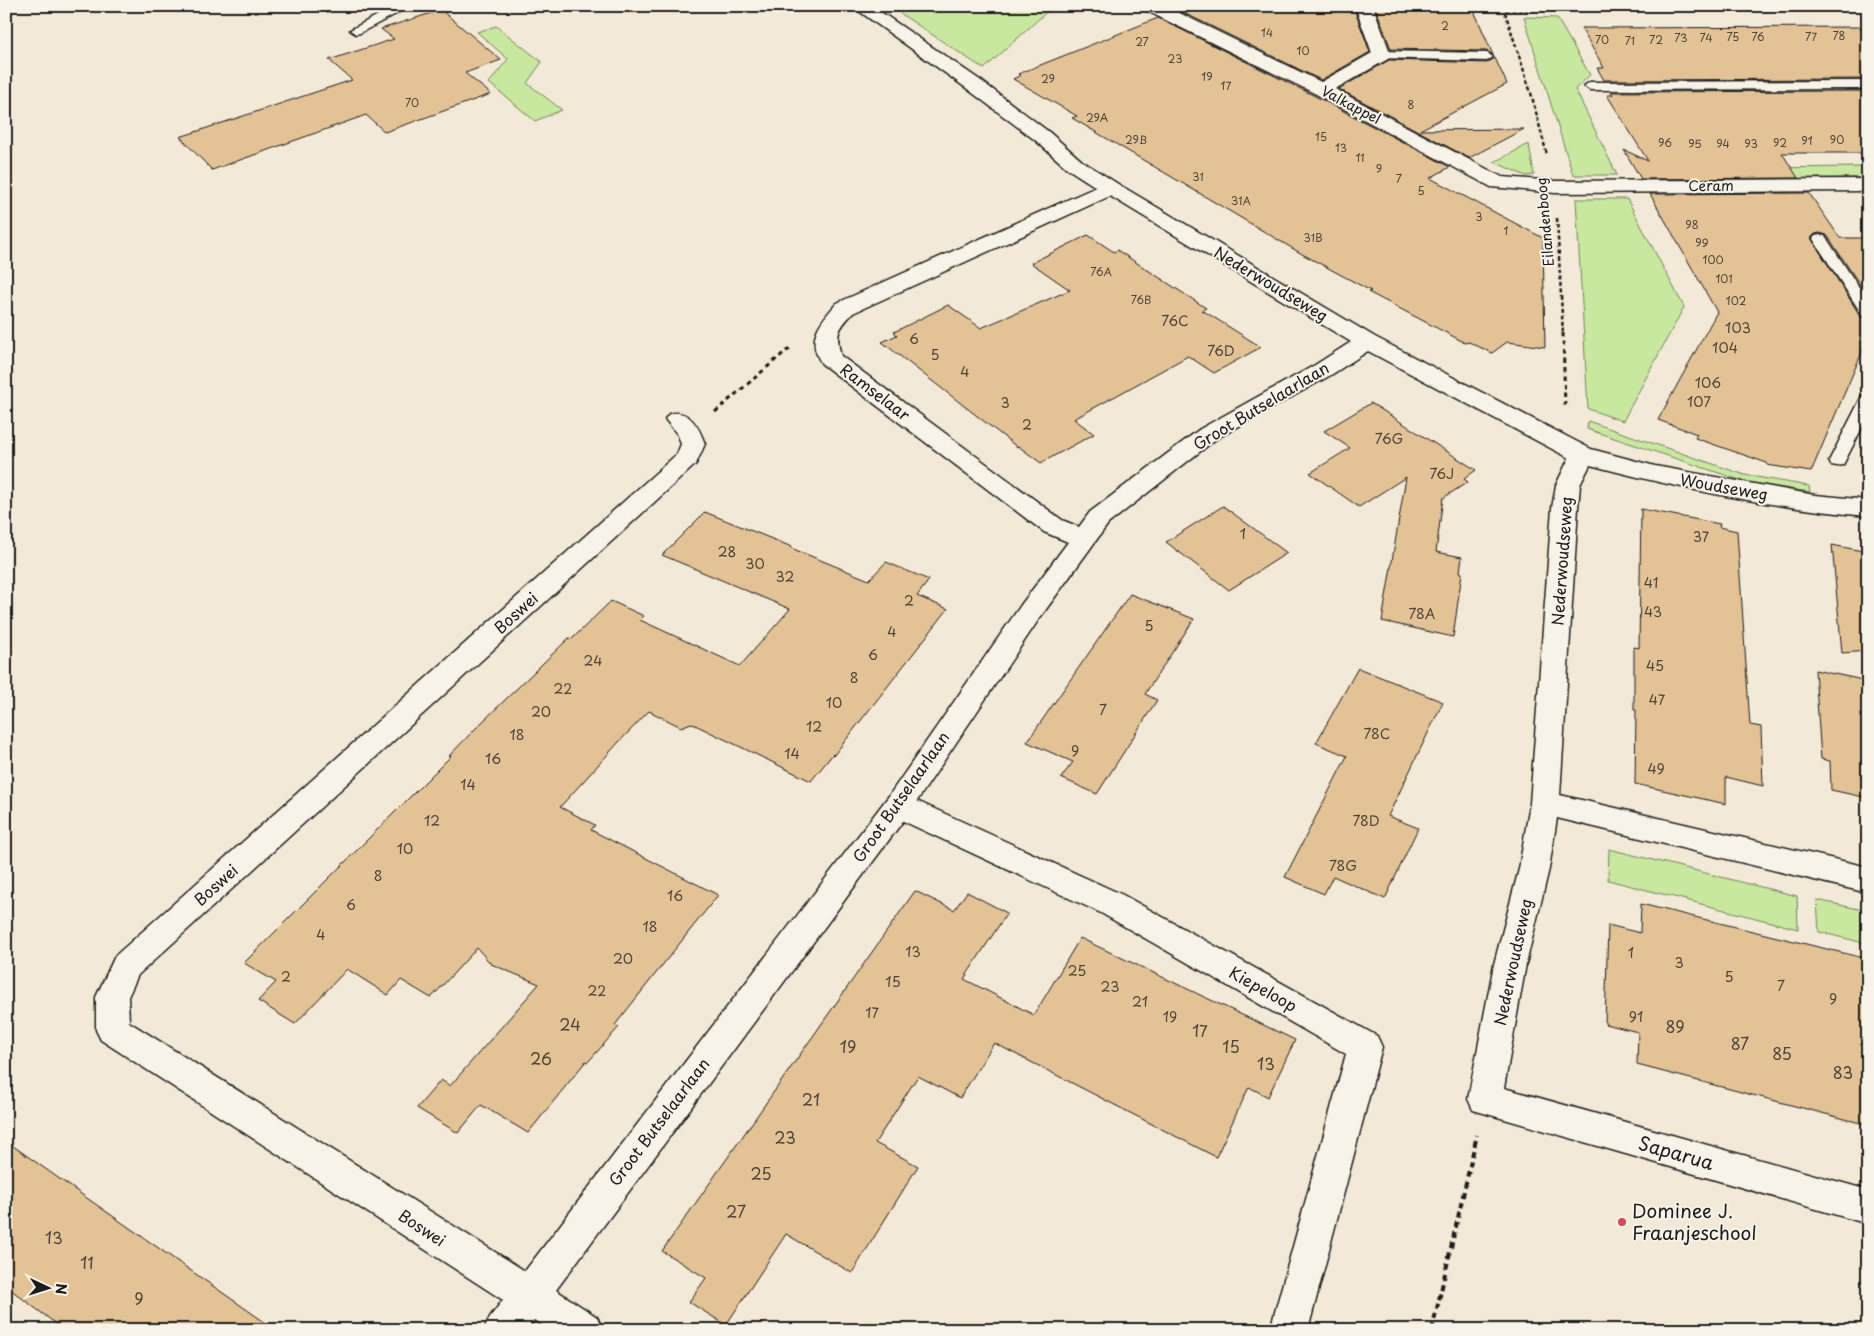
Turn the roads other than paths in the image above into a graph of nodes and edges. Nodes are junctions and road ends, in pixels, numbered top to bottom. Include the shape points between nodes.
1 (405, 6) edge
2 (860, 6) edge
3 (1151, 6) edge
4 (1364, 6) edge
5 (356, 30) dead end
6 (1382, 55) junction
7 (1487, 57) dead end
8 (1868, 85) edge
9 (1590, 86) dead end
10 (1321, 89) junction
11 (1868, 185) edge
12 (1555, 187) joint
13 (1112, 188) junction
14 (1820, 239) dead end
15 (1868, 313) edge
16 (1367, 342) junction
17 (1868, 400) edge
18 (683, 426) road end
19 (1582, 455) junction
20 (1837, 461) dead end
21 (1868, 508) edge
22 (1085, 539) junction
23 (1545, 803) junction
24 (898, 805) junction
25 (1868, 880) edge
26 (1485, 1099) joint
27 (1868, 1207) edge
28 (528, 1296) junction
29 (503, 1330) edge
30 (584, 1330) edge
31 (1289, 1330) edge

1 - 5 lane
2 - 13 street, Nederwoudseweg via 973,84 1075,165
3 - 10 street, Valkappel
4 - 6 street
6 - 7 lane
6 - 10 street
8 - 9 lane
10 - 12 street, Valkappel via 1498,183
11 - 12 street, Ceram
13 - 16 street, Nederwoudseweg
13 - 22 street, Ramselaar via 845,308 827,327 825,339 830,359 1053,526
14 - 15 lane
16 - 19 street, Nederwoudseweg
16 - 22 street, Groot Butselaarlaan via 1208,434 1099,518
17 - 20 lane
18 - 28 street, Boswei via 693,444 687,458 126,966 112,997 113,1030
19 - 21 street, Woudseweg via 1655,474 1815,503
19 - 23 street, Nederwoudseweg via 1568,485 1565,508
22 - 24 street, Groot Butselaarlaan via 1030,612
23 - 25 street
23 - 26 street, Nederwoudseweg
24 - 28 street, Groot Butselaarlaan
24 - 31 street, Kiepeloop via 1112,904 1365,1047
26 - 27 street, Saparua
28 - 29 street, Groot Butselaarlaan
28 - 30 street

